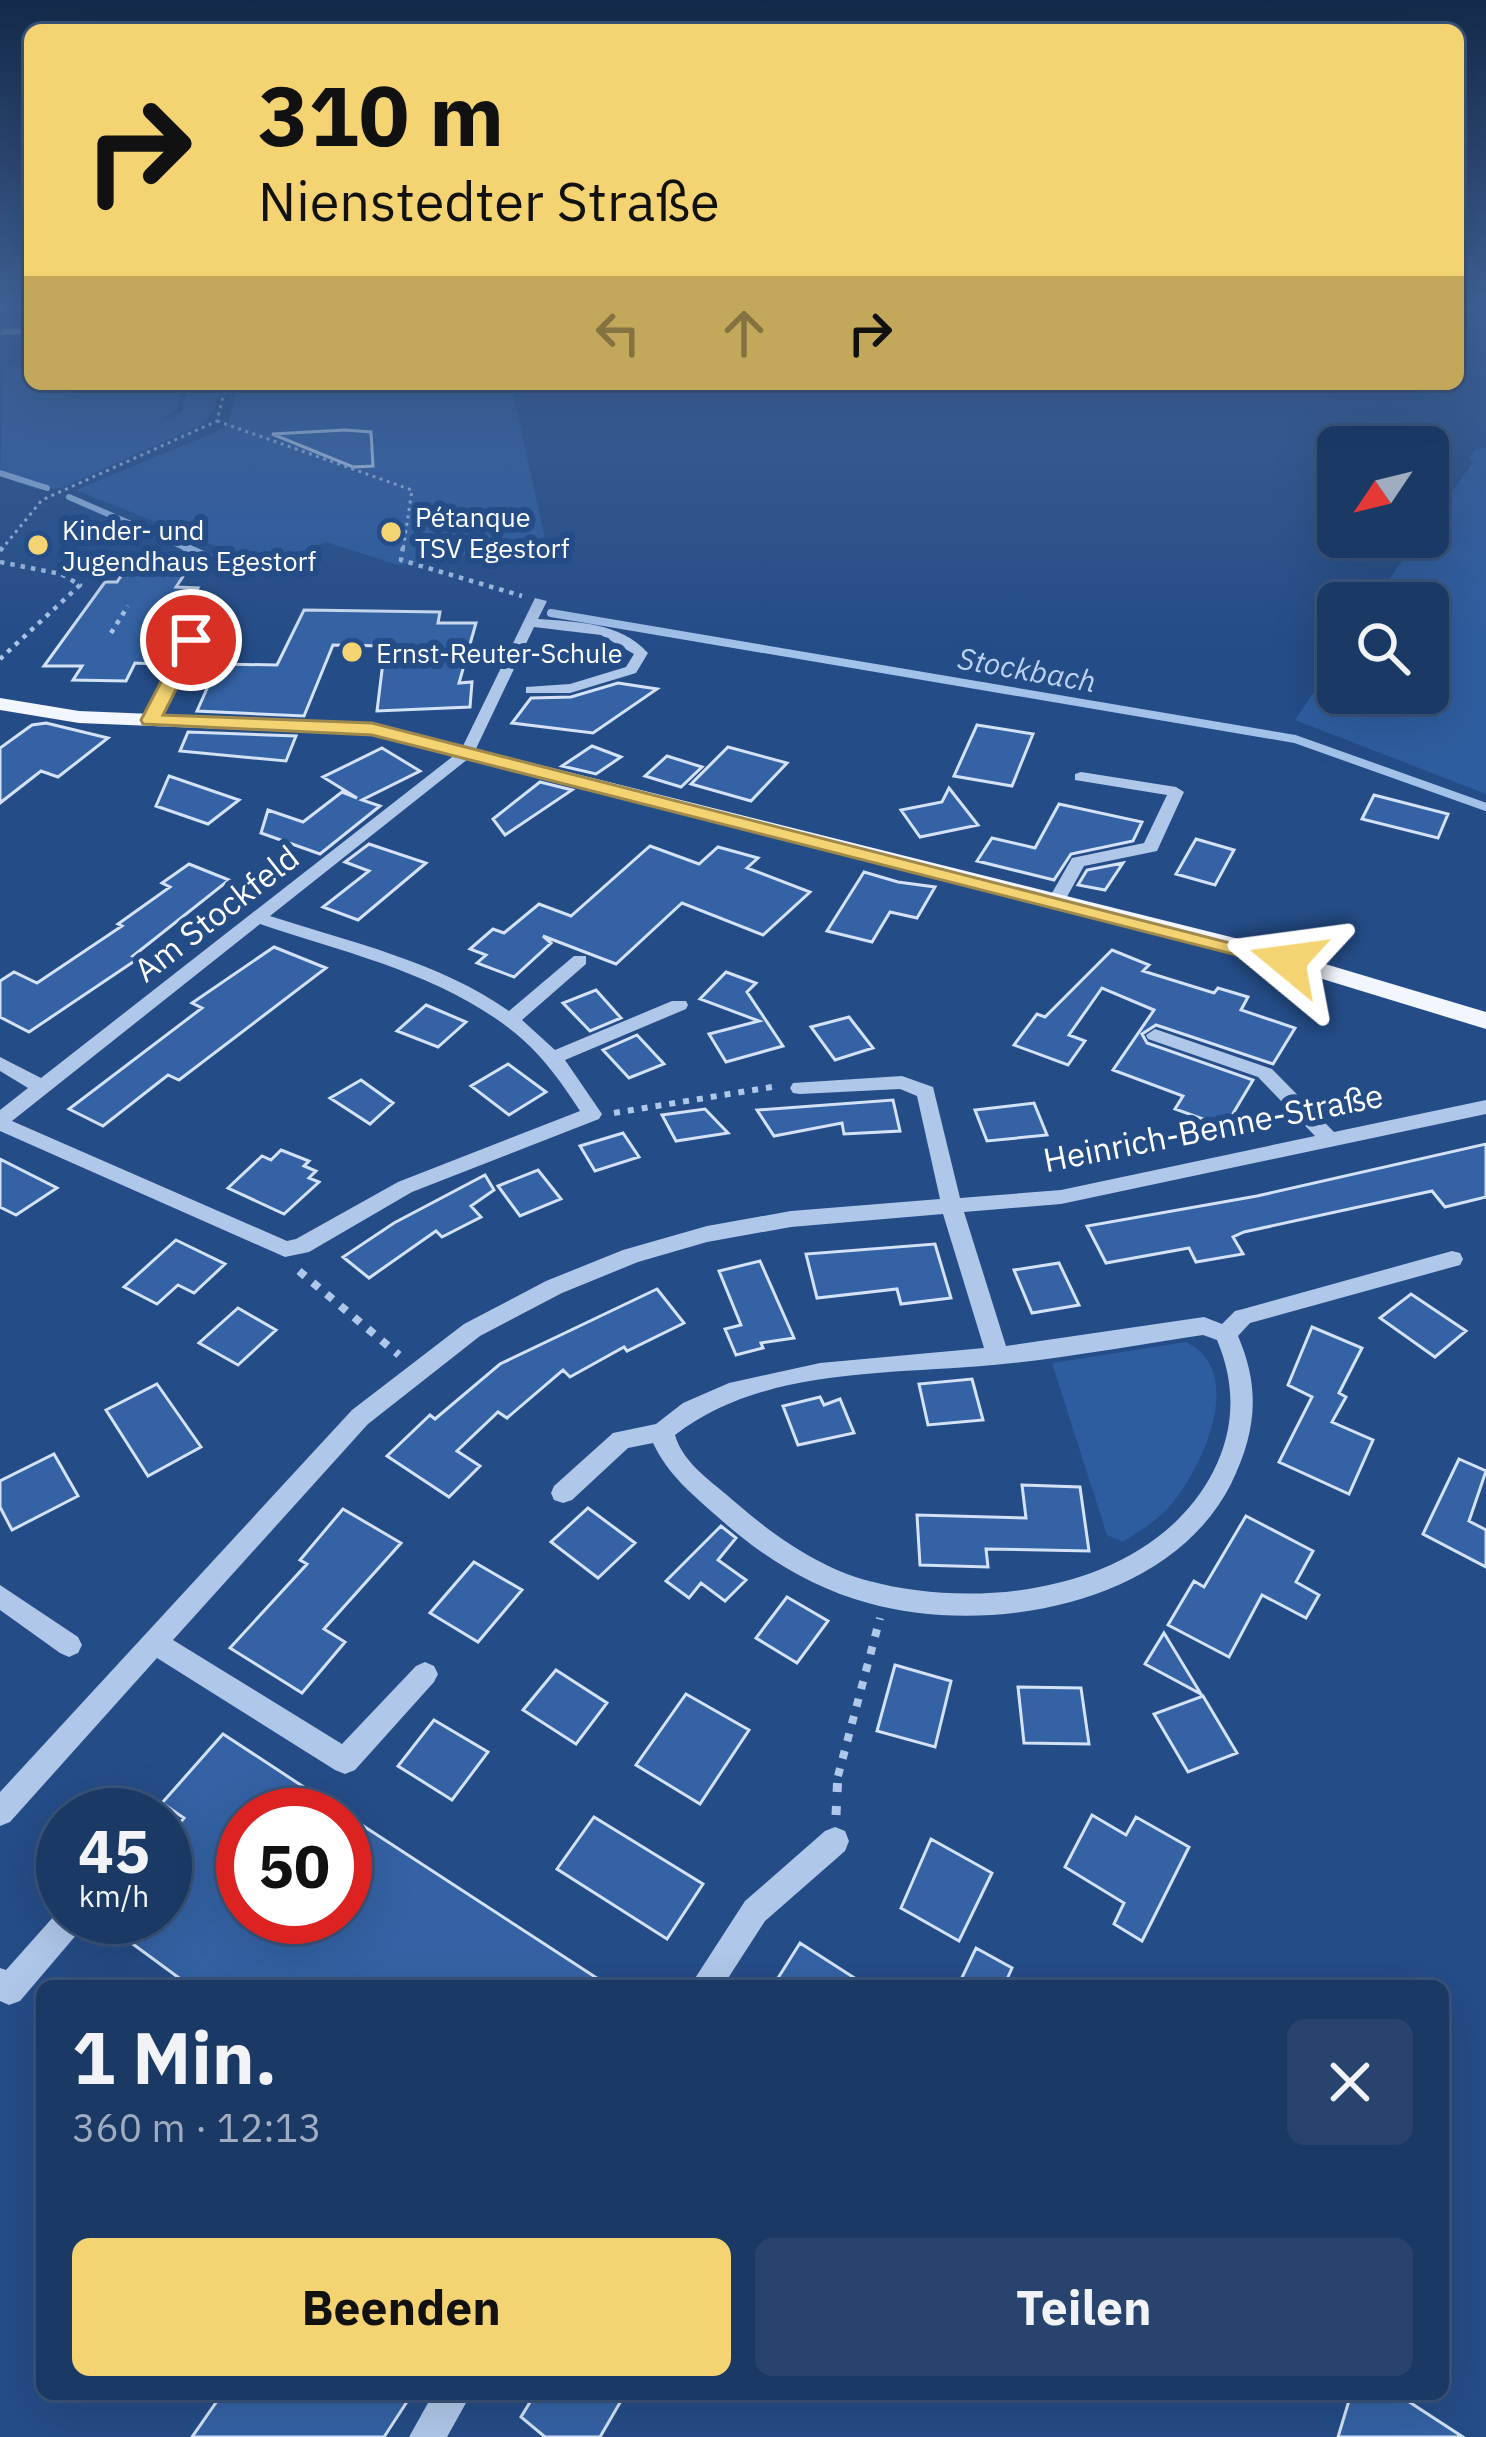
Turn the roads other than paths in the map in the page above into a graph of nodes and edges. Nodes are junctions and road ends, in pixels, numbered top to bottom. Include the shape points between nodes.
1 (540, 601) road end
2 (530, 622) junction
3 (191, 640) dead end
4 (531, 690) dead end
5 (0, 704) edge
6 (150, 720) junction
7 (468, 752) junction
8 (1081, 777) dead end
9 (1057, 900) junction
10 (259, 918) junction
11 (580, 960) dead end
12 (679, 1005) dead end
13 (514, 1017) junction
14 (1486, 1021) edge
15 (1155, 1035) dead end
16 (556, 1057) junction
17 (0, 1063) edge
18 (43, 1088) junction
19 (800, 1088) road end
20 (1486, 1107) edge
21 (0, 1122) edge
22 (1331, 1141) junction
23 (952, 1208) junction
24 (1452, 1259) dead end
25 (1226, 1334) junction
26 (998, 1356) junction
27 (662, 1432) junction
28 (562, 1493) dead end
29 (0, 1596) edge
30 (155, 1643) junction
31 (69, 1645) dead end
32 (425, 1673) dead end
33 (0, 1812) edge
34 (835, 1841) road end
35 (49, 1944) edge
36 (709, 1980) edge
37 (0, 1983) edge
38 (449, 2400) edge
39 (427, 2437) edge

1 - 2 street
2 - 4 street via 611,634 640,653 631,670 587,688
2 - 7 street
3 - 6 street
5 - 6 main road
6 - 7 main road via 329,724
7 - 9 main road
7 - 10 street, Am Stockfeld
8 - 9 street via 1176,792 1151,847 1078,862
9 - 14 main road
10 - 13 street via 453,986
10 - 18 street, Am Stockfeld
11 - 13 street
12 - 16 street
13 - 16 street
15 - 22 street via 1265,1073
16 - 21 street via 592,1114 405,1187 285,1249
17 - 18 street
18 - 21 street, Am Stockfeld
19 - 23 street via 902,1082 926,1092
20 - 22 street, Heinrich-Benne-Straße
22 - 23 street, Heinrich-Benne-Straße via 1061,1196
23 - 26 street
23 - 30 street, Heinrich-Benne-Straße via 707,1234 554,1287 472,1330 360,1417
24 - 25 street via 1244,1317
25 - 26 street via 1204,1326
25 - 27 street via 1244,1373 1243,1428 1223,1486 1184,1534 1121,1574 1050,1598 978,1606 886,1597 803,1564 739,1522 665,1454
26 - 27 street via 808,1373 679,1414
27 - 28 street via 621,1440
29 - 31 street
30 - 32 street via 345,1761
30 - 33 street, Heinrich-Benne-Straße
34 - 36 street via 755,1911
35 - 37 street via 9,1990
38 - 39 street

